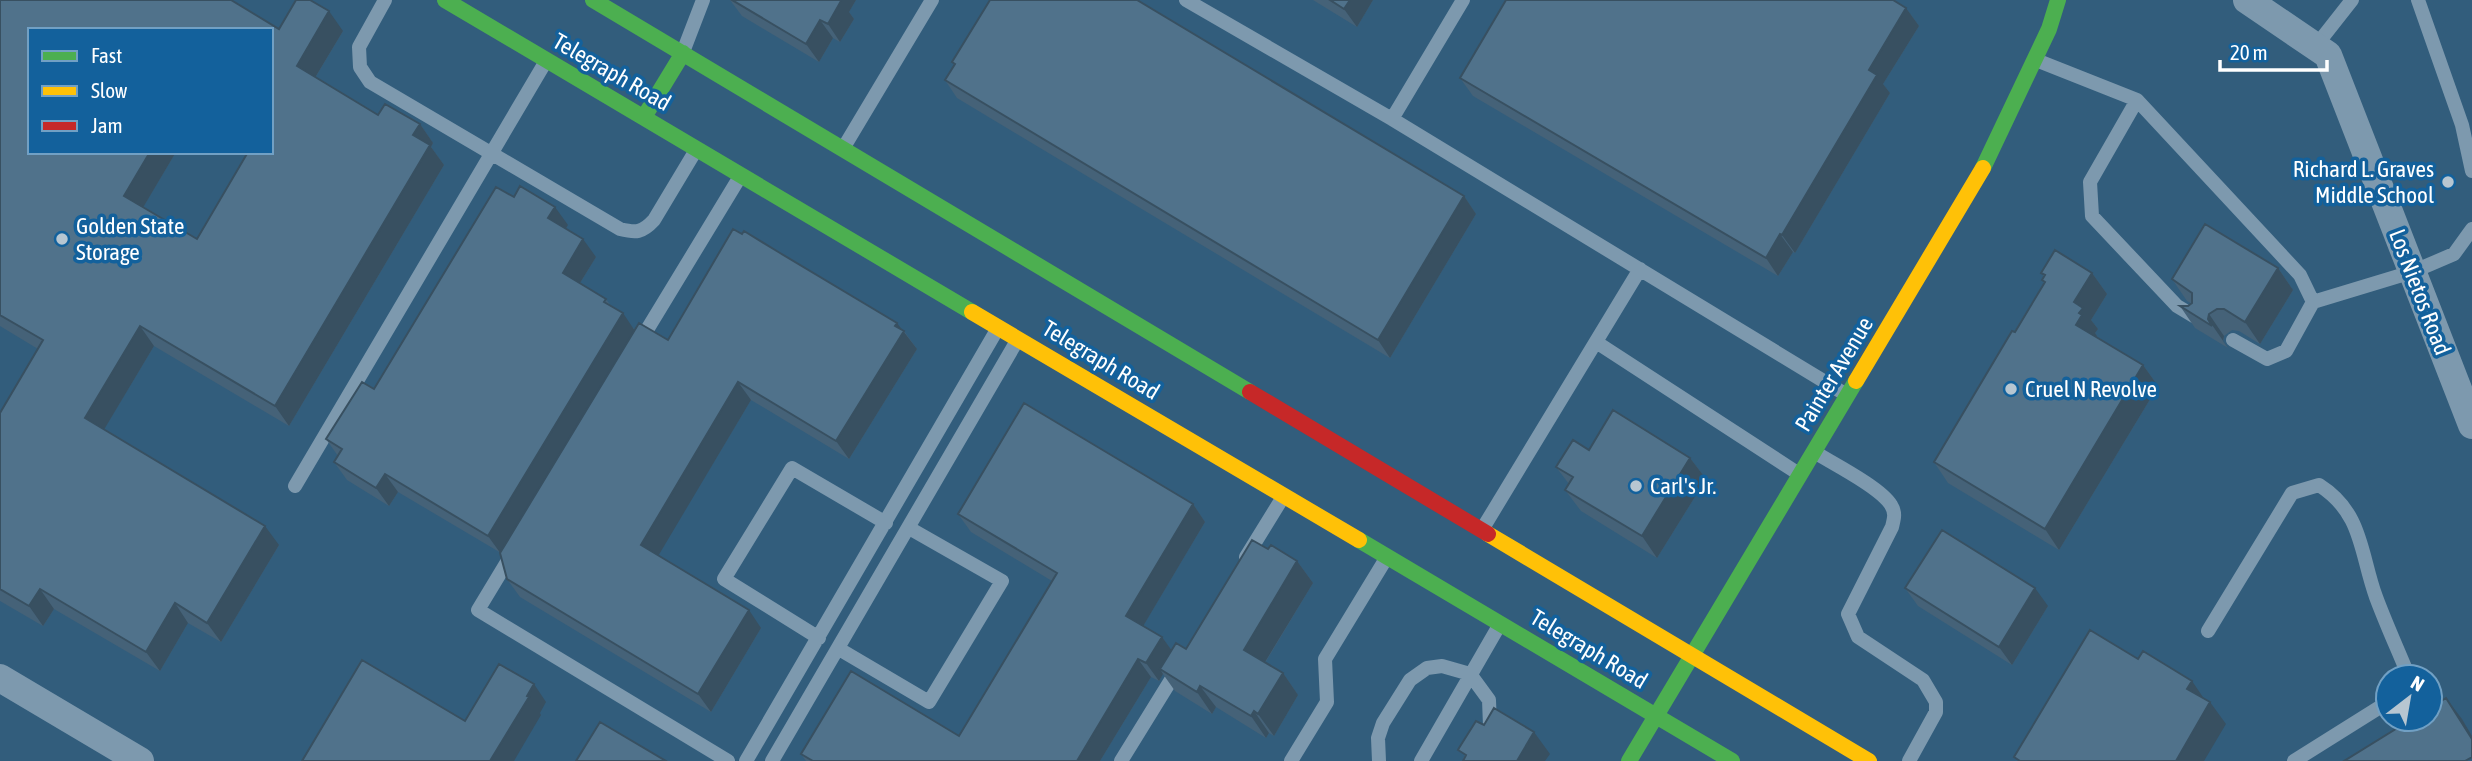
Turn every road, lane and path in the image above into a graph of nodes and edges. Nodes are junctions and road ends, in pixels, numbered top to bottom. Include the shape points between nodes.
1 (385, 0) edge
2 (446, 0) edge
3 (593, 0) edge
4 (703, 0) edge
5 (932, 0) edge
6 (1186, 0) edge
7 (1463, 0) edge
8 (2058, 0) edge
9 (2247, 0) edge
10 (2352, 0) edge
11 (2418, 0) edge
12 (614, 5) edge
13 (2315, 47) junction
14 (683, 53) junction
15 (546, 60) junction
16 (2035, 60) junction
17 (2137, 100) junction
18 (644, 117) junction
19 (1392, 119) junction
20 (697, 148) junction
21 (843, 148) junction
22 (492, 153) junction
23 (2472, 172) edge
24 (741, 175) junction
25 (2472, 229) edge
26 (1640, 269) junction
27 (2412, 272) junction
28 (2313, 302) junction
29 (2199, 319) edge
30 (999, 327) junction
31 (1018, 338) junction
32 (2233, 340) edge
33 (1596, 342) junction
34 (634, 351) edge
35 (1848, 396) junction
36 (2472, 425) edge
37 (1814, 452) junction
38 (1800, 475) junction
39 (295, 486) dead end
40 (1284, 495) junction
41 (886, 523) junction
42 (909, 528) junction
43 (1482, 529) junction
44 (521, 539) edge
45 (1387, 556) junction
46 (1241, 564) edge
47 (1501, 622) junction
48 (2208, 631) dead end
49 (819, 638) junction
50 (839, 649) junction
51 (1693, 654) junction
52 (1185, 657) edge
53 (2403, 663) edge
54 (1470, 674) junction
55 (0, 678) edge
56 (2374, 711) edge
57 (1657, 715) junction
58 (141, 761) edge
59 (728, 761) edge
60 (746, 761) edge
61 (772, 761) edge
62 (1121, 761) edge
63 (1291, 761) edge
64 (1379, 761) edge
65 (1420, 761) edge
66 (1470, 761) edge
67 (1629, 761) edge
68 (1732, 761) edge
69 (1869, 761) edge
70 (1909, 761) edge
71 (2294, 761) edge

1 - 22 lane via 359,47 365,75
2 - 15 main road, Telegraph Road
3 - 12 main road
4 - 14 lane
5 - 21 lane
6 - 19 lane
7 - 19 lane
8 - 16 main road, Painter Avenue
9 - 13 street, Los Nietos Road
10 - 13 lane
11 - 23 lane via 2462,125
12 - 14 main road
13 - 27 street, Los Nietos Road via 2328,55
14 - 18 main road
14 - 21 main road
15 - 18 main road, Telegraph Road
15 - 22 lane
16 - 17 lane
16 - 35 main road, Painter Avenue via 1988,160
17 - 28 lane via 2300,275
17 - 29 lane via 2090,182 2092,216 2177,306
18 - 20 main road, Telegraph Road
19 - 26 lane
20 - 22 lane via 654,220 635,233 620,229
20 - 24 main road, Telegraph Road
21 - 43 main road
22 - 39 lane
24 - 30 main road, Telegraph Road
24 - 34 lane
25 - 27 lane via 2454,254
26 - 33 lane
26 - 35 lane
27 - 28 lane
27 - 36 street, Los Nietos Road
28 - 32 lane via 2286,351 2267,359
30 - 31 main road, Telegraph Road
30 - 41 lane
31 - 40 main road, Telegraph Road
31 - 42 lane
33 - 38 lane
33 - 43 lane
35 - 37 main road, Painter Avenue
37 - 38 main road, Painter Avenue
37 - 70 lane via 1878,492 1891,504 1895,516 1848,614 1858,637 1923,680 1936,702 1936,712
38 - 51 main road, Painter Avenue
40 - 45 main road, Telegraph Road
40 - 46 lane
41 - 49 lane
41 - 49 lane via 792,468 724,579
42 - 50 lane
42 - 50 lane via 1002,581 929,702
43 - 51 main road
44 - 59 lane via 478,610
45 - 47 main road, Telegraph Road
45 - 63 lane via 1325,659 1327,702
47 - 54 lane
47 - 57 main road, Telegraph Road
48 - 53 lane via 2291,493 2319,485 2334,495 2358,530 2376,594
49 - 60 lane
50 - 61 lane
51 - 57 main road, Painter Avenue
51 - 69 main road
52 - 62 lane
54 - 64 lane via 1441,666 1427,668 1410,680 1383,723
54 - 65 lane
54 - 66 lane via 1489,699 1491,713 1490,726
55 - 58 street
56 - 71 lane
57 - 67 main road, Painter Avenue
57 - 68 main road, Telegraph Road

